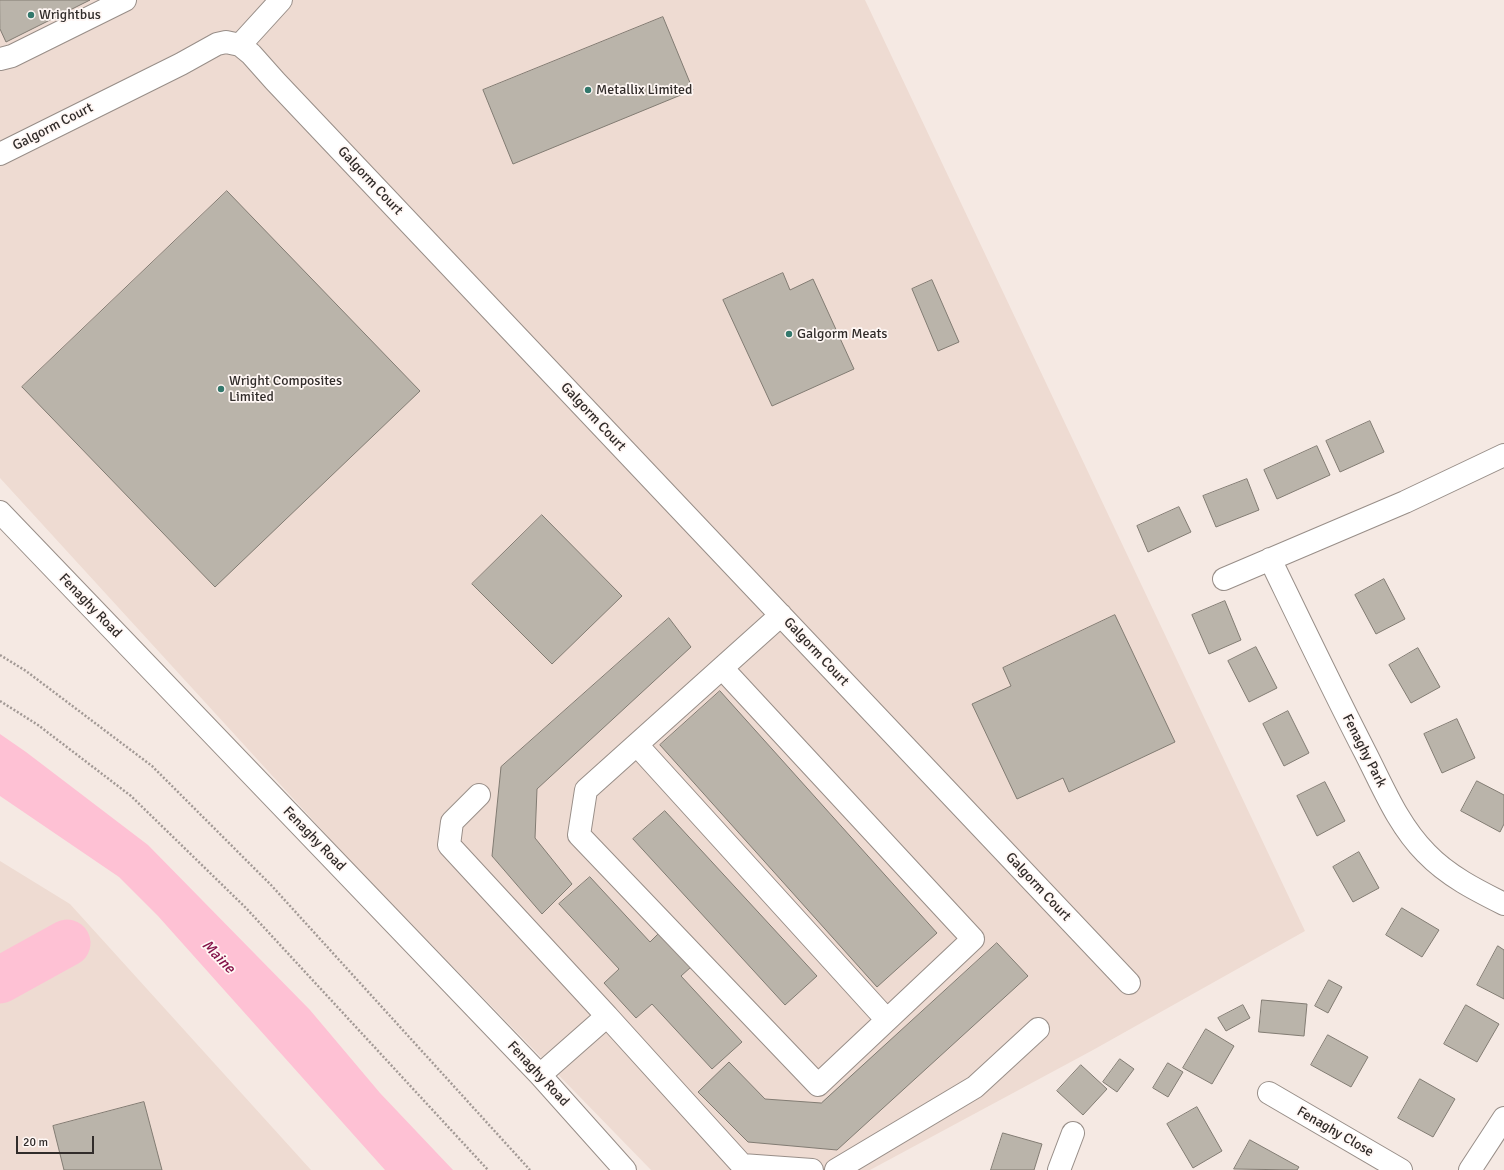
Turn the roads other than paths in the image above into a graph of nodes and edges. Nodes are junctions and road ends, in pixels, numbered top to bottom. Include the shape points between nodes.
1 (125, 0) edge
2 (280, 0) edge
3 (240, 45) junction
4 (0, 59) edge
5 (0, 154) edge
6 (1504, 455) edge
7 (0, 512) edge
8 (1270, 559) junction
9 (1224, 579) dead end
10 (781, 615) junction
11 (722, 668) junction
12 (637, 745) junction
13 (479, 795) dead end
14 (1504, 904) edge
15 (1129, 983) dead end
16 (607, 1016) junction
17 (886, 1019) junction
18 (1038, 1029) dead end
19 (540, 1075) junction
20 (1269, 1093) dead end
21 (1504, 1118) edge
22 (1073, 1134) dead end
23 (625, 1170) edge
24 (812, 1170) edge
25 (836, 1170) edge
26 (1060, 1170) edge
27 (1401, 1170) edge
28 (1470, 1170) edge

1 - 4 street via 12,56
2 - 3 street
3 - 5 street, Galgorm Court via 226,42 218,44
3 - 10 street, Galgorm Court
6 - 8 street via 1405,502
7 - 19 street, Fenaghy Road
8 - 9 street
8 - 14 street, Fenaghy Park via 1355,734 1406,830 1444,871
10 - 11 street
10 - 15 street, Galgorm Court
11 - 12 street
11 - 17 street via 973,939
12 - 17 street
12 - 17 street via 586,790 579,835 818,1085
13 - 16 street via 452,822 449,845
16 - 19 street
16 - 24 street via 742,1165
18 - 25 street via 975,1086
19 - 23 street, Fenaghy Road
20 - 27 street, Fenaghy Close
21 - 28 street
22 - 26 street

